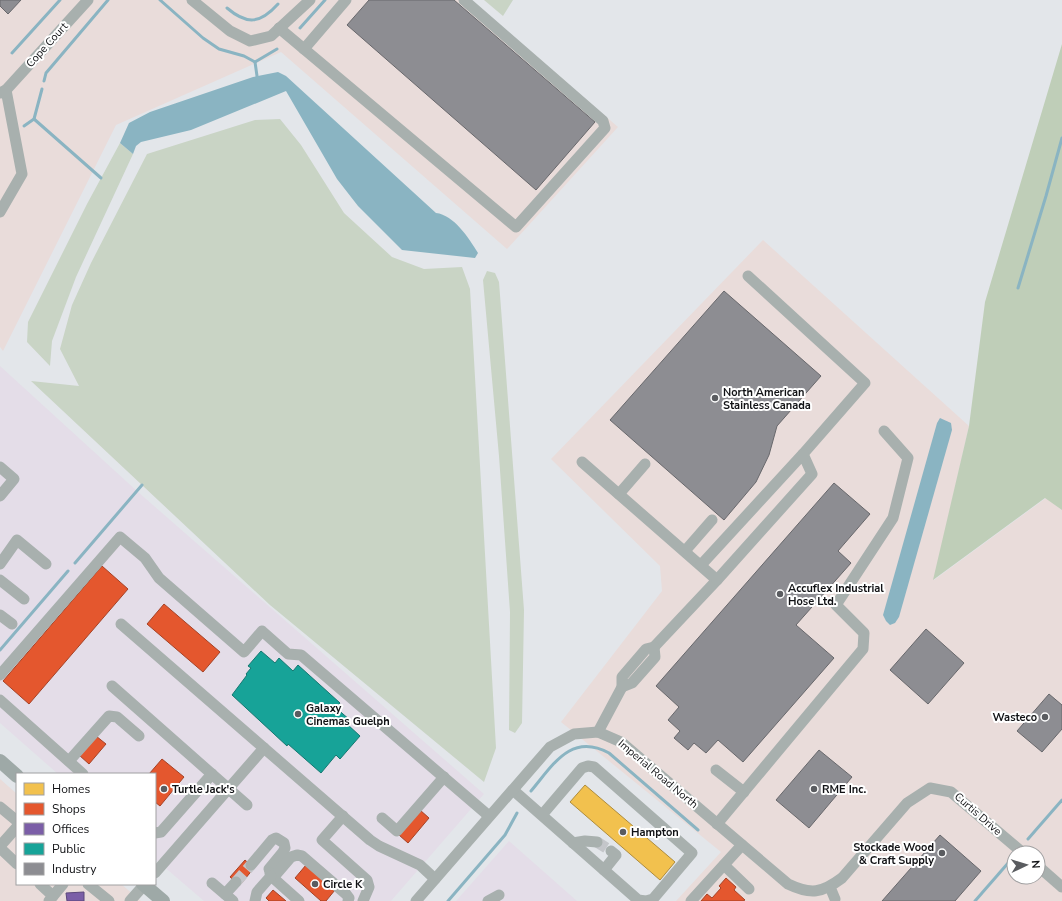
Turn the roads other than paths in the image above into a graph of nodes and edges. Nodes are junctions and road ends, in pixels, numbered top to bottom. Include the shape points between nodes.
1 (88, 0) edge
2 (192, 0) edge
3 (310, 0) edge
4 (346, 0) edge
5 (464, 0) edge
6 (279, 28) junction
7 (304, 49) junction
8 (3, 92) edge
9 (0, 212) edge
10 (748, 276) dead end
11 (884, 432) dead end
12 (803, 454) junction
13 (582, 462) dead end
14 (645, 464) dead end
15 (0, 467) edge
16 (619, 494) junction
17 (0, 496) edge
18 (712, 520) dead end
19 (685, 551) junction
20 (0, 564) edge
21 (46, 564) dead end
22 (701, 565) junction
23 (0, 580) edge
24 (717, 580) junction
25 (24, 599) dead end
26 (0, 615) edge
27 (12, 624) dead end
28 (121, 624) dead end
29 (0, 675) edge
30 (112, 686) dead end
31 (0, 700) edge
32 (598, 732) junction
33 (139, 736) dead end
34 (264, 748) junction
35 (0, 761) edge
36 (69, 761) junction
37 (716, 770) dead end
38 (83, 773) edge
39 (212, 774) junction
40 (16, 775) edge
41 (444, 777) junction
42 (228, 789) junction
43 (513, 790) junction
44 (744, 792) junction
45 (907, 803) joint
46 (247, 805) dead end
47 (0, 807) edge
48 (542, 815) junction
49 (343, 816) junction
50 (489, 816) junction
51 (382, 818) dead end
52 (16, 820) edge
53 (717, 824) junction
54 (16, 828) edge
55 (156, 833) edge
56 (598, 842) tunnel mouth
57 (573, 843) junction
58 (742, 845) junction
59 (1014, 845) edge
60 (0, 847) edge
61 (610, 851) dead end
62 (262, 852) junction
63 (16, 863) edge
64 (251, 865) tunnel mouth
65 (724, 865) junction
66 (604, 870) junction
67 (156, 872) edge
68 (1046, 873) edge
69 (271, 874) junction
70 (435, 879) junction
71 (236, 882) tunnel mouth
72 (212, 883) dead end
73 (41, 885) edge
74 (62, 885) edge
75 (89, 885) edge
76 (143, 885) edge
77 (145, 885) edge
78 (830, 887) junction
79 (1062, 887) edge
80 (749, 889) dead end
81 (499, 895) dead end
82 (51, 898) edge
83 (229, 898) edge
84 (835, 899) dead end
85 (109, 901) edge
86 (130, 901) edge
87 (163, 901) edge
88 (255, 901) edge
89 (299, 901) edge
90 (348, 901) edge
91 (363, 901) edge
92 (416, 901) edge
93 (488, 901) edge
94 (691, 901) edge

1 - 8 street, Cope Court
2 - 6 street via 230,31 250,41 271,36
3 - 6 street
4 - 7 street
5 - 7 street via 603,121 605,128 516,228
6 - 7 street
8 - 9 street via 22,174
10 - 12 street via 865,383
11 - 44 street via 908,458 893,518 836,605 864,633 862,648
12 - 22 street
12 - 24 street via 812,474
13 - 16 street
14 - 16 street
15 - 17 street via 14,479
16 - 19 street
18 - 19 street
19 - 22 street
20 - 21 street via 17,540
22 - 24 street
23 - 25 street
24 - 32 street via 654,647 646,649 622,677 622,687
26 - 27 street
28 - 34 street
29 - 41 street via 120,536 146,558 159,578 244,652 262,631 288,654 301,655
30 - 39 street
31 - 36 street
32 - 43 street, Imperial Road North via 574,734 550,747
32 - 53 street, Imperial Road North via 620,742
33 - 36 street via 117,717 109,716
34 - 42 street
34 - 49 street
35 - 40 main road
36 - 38 street
37 - 44 street
39 - 42 street
39 - 55 street via 162,832
41 - 50 street
41 - 51 street via 397,831
42 - 46 street
42 - 67 street
43 - 48 street
43 - 50 street, Imperial Road North
44 - 53 street
45 - 59 street, Curtis Drive via 930,788 951,792
45 - 78 street, Imperial Road North via 842,878
47 - 52 street
48 - 57 street
48 - 66 street via 582,768 594,767 692,853 653,899 646,901 638,900
49 - 70 street via 378,846 420,865
49 - 91 street via 322,840 367,880 369,887
50 - 70 street, Imperial Road North
53 - 58 street, Imperial Road North
54 - 60 street
56 - 57 street
57 - 66 street
58 - 65 street
58 - 78 street, Imperial Road North via 794,887 816,892
60 - 63 street
61 - 66 street via 616,855
62 - 64 street
62 - 69 street
62 - 69 street via 276,838 284,843 285,848
65 - 80 street
65 - 94 street
68 - 79 street
69 - 88 street via 257,892
69 - 89 street
69 - 90 street via 291,857 302,856 346,894
70 - 92 street, Imperial Road North
71 - 83 street
72 - 83 street
73 - 82 street
74 - 82 street
75 - 85 street
76 - 86 street
77 - 87 main road
78 - 84 street
81 - 93 street

